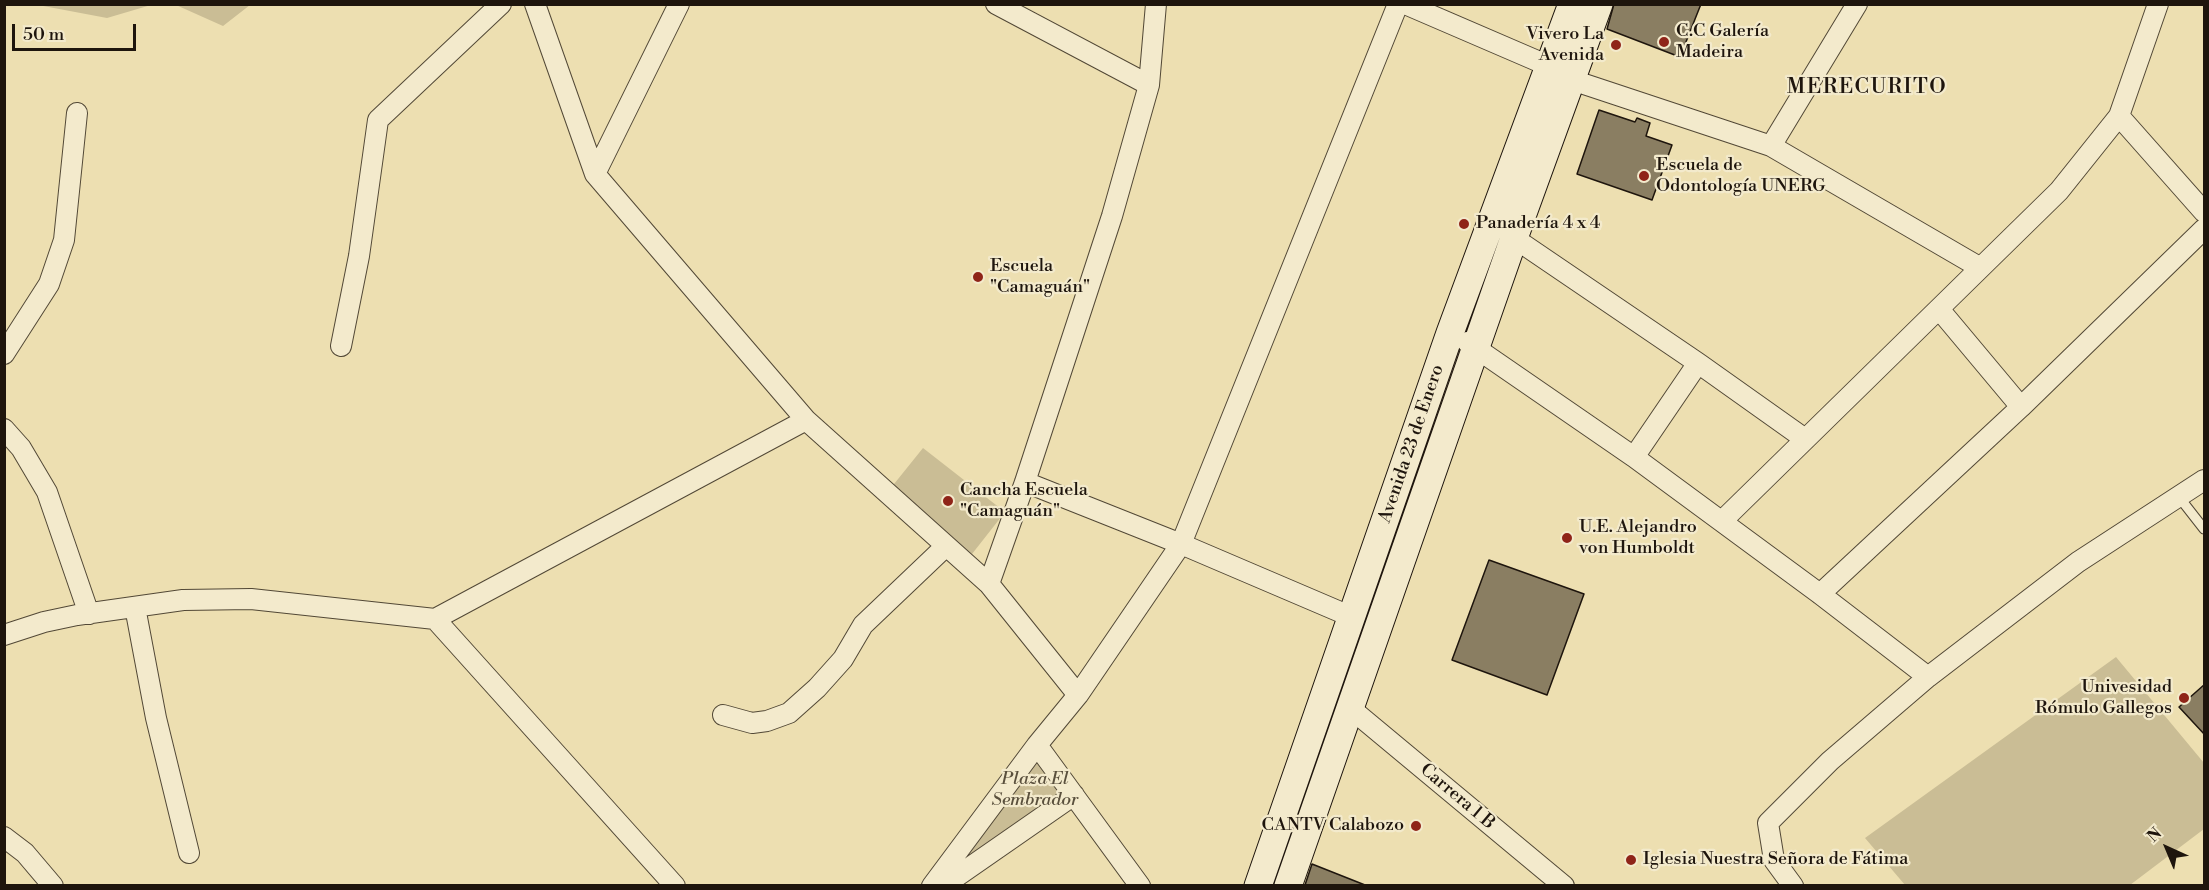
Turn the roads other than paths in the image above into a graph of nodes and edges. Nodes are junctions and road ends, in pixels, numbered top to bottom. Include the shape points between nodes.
1 (501, 4) edge
2 (535, 4) edge
3 (679, 4) edge
4 (996, 4) edge
5 (1156, 4) edge
6 (1398, 4) edge
7 (1405, 4) edge
8 (1572, 4) edge
9 (1599, 4) edge
10 (1857, 4) edge
11 (2157, 4) edge
12 (1549, 66) junction
13 (1572, 80) junction
14 (1149, 85) junction
15 (77, 113) dead end
16 (2119, 116) junction
17 (1771, 146) junction
18 (595, 174) junction
19 (2205, 212) edge
20 (2205, 229) edge
21 (1514, 238) junction
22 (1980, 267) junction
23 (1939, 309) junction
24 (1450, 333) junction
25 (341, 346) dead end
26 (1477, 348) junction
27 (4, 354) edge
28 (1698, 363) junction
29 (2021, 407) junction
30 (806, 420) junction
31 (4, 429) edge
32 (1805, 439) junction
33 (1634, 457) junction
34 (2205, 480) edge
35 (1025, 482) junction
36 (2179, 497) junction
37 (1722, 521) junction
38 (2205, 529) edge
39 (1181, 544) junction
40 (946, 546) junction
41 (989, 584) junction
42 (1820, 594) junction
43 (135, 607) junction
44 (89, 614) junction
45 (1352, 617) junction
46 (435, 619) junction
47 (4, 635) edge
48 (1928, 677) junction
49 (1078, 695) junction
50 (1350, 708) junction
51 (723, 715) dead end
52 (1037, 745) junction
53 (1074, 795) junction
54 (4, 837) edge
55 (189, 853) dead end
56 (53, 885) edge
57 (675, 885) edge
58 (932, 885) edge
59 (943, 885) edge
60 (1140, 885) edge
61 (1258, 885) edge
62 (1288, 885) edge
63 (1564, 885) edge
64 (1794, 885) edge

1 - 25 street via 378,120 359,256
2 - 18 street
3 - 18 street
4 - 14 street
5 - 14 street
6 - 39 street
7 - 12 street
8 - 12 main road, Avenida 23 de Enero
9 - 13 main road, Avenida 23 de Enero
10 - 17 street
11 - 16 street
12 - 24 main road, Avenida 23 de Enero
13 - 17 street
13 - 21 main road, Avenida 23 de Enero
14 - 35 street via 1112,216
15 - 27 street via 64,240 49,284
16 - 19 street
16 - 22 street via 2059,191
17 - 22 street
18 - 30 street
20 - 29 street
21 - 26 main road, Avenida 23 de Enero
21 - 28 street
22 - 23 street
23 - 29 street
23 - 32 street
24 - 26 street
24 - 45 main road, Avenida 23 de Enero
26 - 33 street
26 - 50 main road, Avenida 23 de Enero
28 - 32 street
28 - 33 street
29 - 42 street
30 - 40 street
30 - 46 street
31 - 44 street via 21,448 47,492
32 - 37 street
33 - 37 street
34 - 36 street
35 - 39 street
35 - 41 street
36 - 38 lane
36 - 48 street via 2078,562
37 - 42 street
39 - 45 street
39 - 49 street
40 - 41 street
40 - 51 street via 863,625 843,659 789,714 752,723
41 - 49 street
42 - 48 street
43 - 44 street
43 - 46 street via 183,600 251,599
43 - 55 street via 156,718
44 - 47 street via 44,622
45 - 61 main road, Avenida 23 de Enero
46 - 57 street
48 - 64 street via 1830,761 1768,823 1774,860
49 - 52 street
50 - 62 main road, Avenida 23 de Enero
50 - 63 street, Carrera 1 B
52 - 53 street
52 - 58 street
53 - 59 street
53 - 60 street
54 - 56 street

